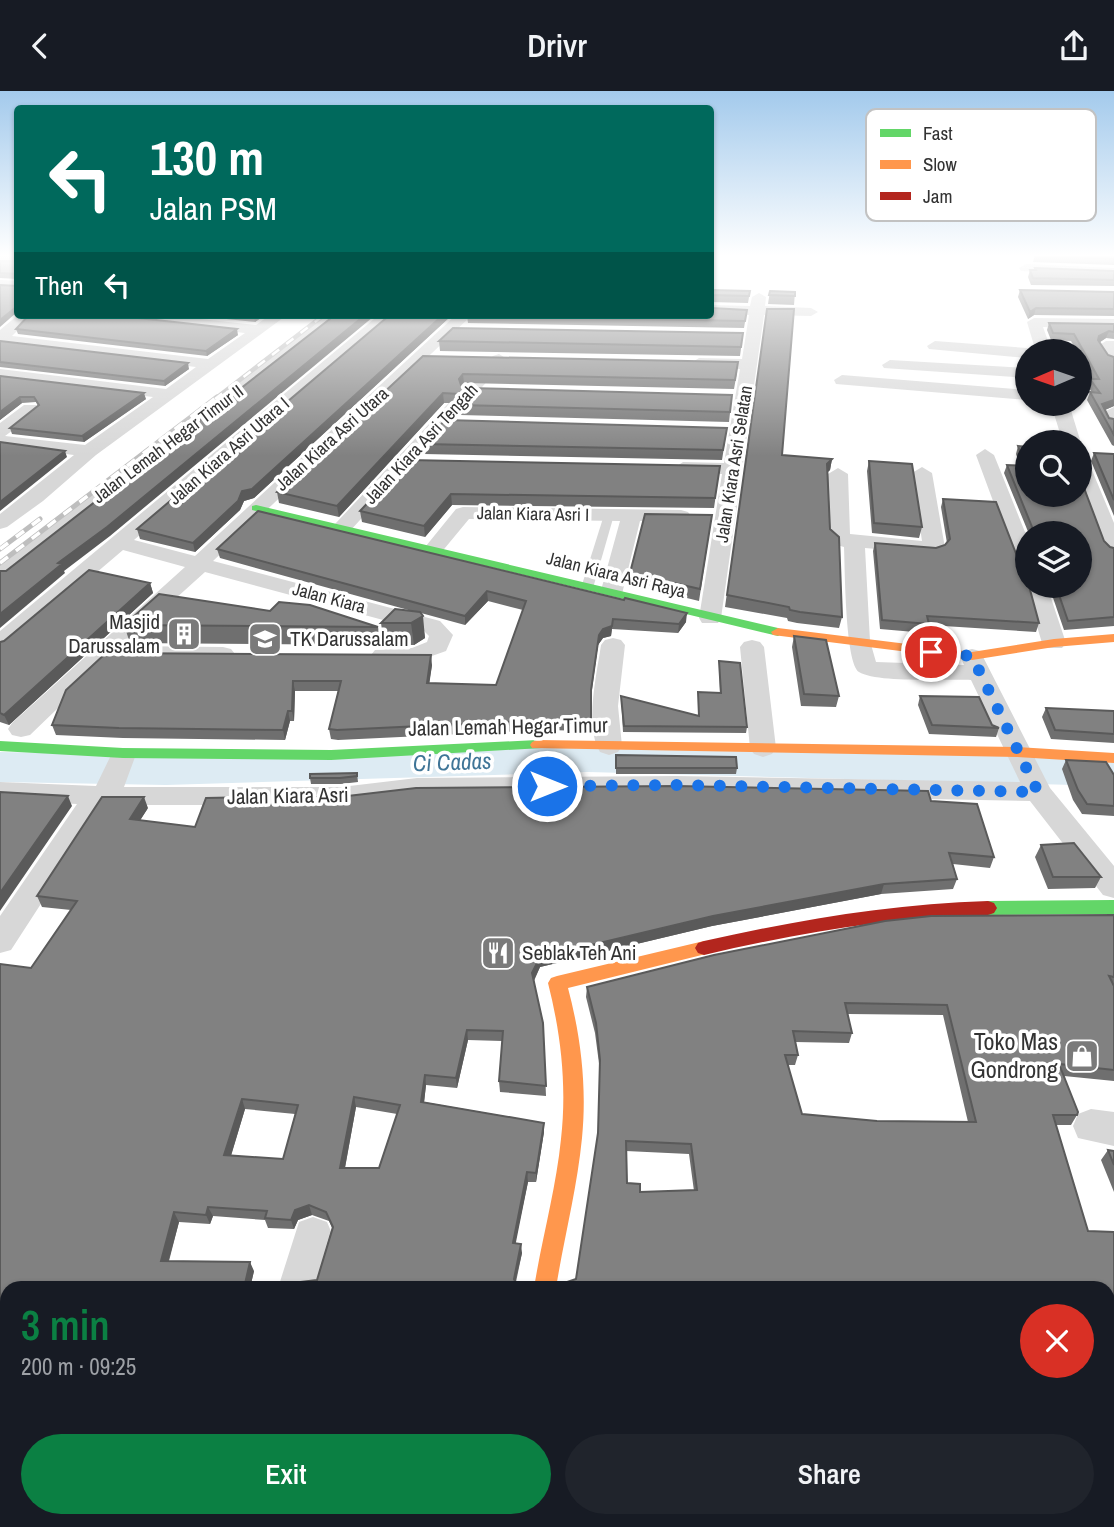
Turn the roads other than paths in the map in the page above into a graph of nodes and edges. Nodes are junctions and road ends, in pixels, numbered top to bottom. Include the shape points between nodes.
1 (19, 322) edge
2 (188, 322) edge
3 (266, 322) edge
4 (326, 322) edge
5 (379, 322) edge
6 (459, 322) edge
7 (751, 322) edge
8 (1035, 322) edge
9 (1062, 322) edge
10 (1114, 324) edge
11 (253, 329) junction
12 (450, 330) junction
13 (478, 330) edge
14 (1038, 333) junction
15 (1114, 336) edge
16 (0, 338) edge
17 (1040, 339) edge
18 (935, 346) dead end
19 (1114, 346) edge
20 (1015, 352) edge
21 (421, 358) junction
22 (447, 358) edge
23 (473, 359) edge
24 (1114, 359) edge
25 (679, 363) edge
26 (212, 364) junction
27 (749, 364) junction
28 (874, 364) dead end
29 (1015, 372) edge
30 (0, 374) edge
31 (842, 380) dead end
32 (470, 390) junction
33 (498, 391) edge
34 (169, 394) junction
35 (1015, 394) edge
36 (9, 406) edge
37 (1114, 412) edge
38 (1114, 421) edge
39 (440, 422) junction
40 (467, 423) edge
41 (0, 432) edge
42 (0, 441) edge
43 (89, 451) junction
44 (1092, 453) edge
45 (1099, 453) edge
46 (985, 455) dead end
47 (403, 462) junction
48 (431, 463) edge
49 (664, 467) edge
50 (733, 469) junction
51 (922, 473) dead end
52 (838, 474) dead end
53 (1092, 494) edge
54 (256, 508) junction
55 (609, 515) junction
56 (632, 515) junction
57 (726, 517) junction
58 (0, 523) edge
59 (342, 528) junction
60 (1015, 532) edge
61 (854, 541) junction
62 (121, 543) junction
63 (1114, 549) edge
64 (433, 550) junction
65 (201, 564) junction
66 (0, 573) edge
67 (587, 588) junction
68 (611, 594) junction
69 (1039, 598) edge
70 (710, 618) junction
71 (1114, 638) edge
72 (861, 642) junction
73 (0, 643) edge
74 (1054, 643) junction
75 (613, 645) dead end
76 (752, 647) dead end
77 (104, 653) junction
78 (241, 654) edge
79 (365, 655) edge
80 (976, 664) junction
81 (21, 729) dead end
82 (0, 746) edge
83 (610, 746) junction
84 (763, 748) junction
85 (122, 755) junction
86 (1114, 758) edge
87 (1027, 771) junction
88 (0, 791) edge
89 (105, 792) junction
90 (1111, 879) edge
91 (1114, 907) edge
92 (0, 941) edge
93 (313, 1236) dead end
94 (300, 1281) edge
95 (546, 1281) edge

1 - 16 street
2 - 11 street
3 - 11 street
4 - 66 street, Jalan Lemah Hegar Timur II
5 - 62 street, Jalan Kiara Asri Utara I
6 - 12 street, Jalan Kiara Asri Utara
7 - 27 street, Jalan Kiara Asri Selatan via 746,336
8 - 14 street
9 - 10 street
11 - 26 street
12 - 13 street
12 - 21 street, Jalan Kiara Asri Utara
14 - 15 street
14 - 17 street
16 - 26 street
18 - 20 street
19 - 24 street via 1106,346
21 - 22 street
21 - 54 street, Jalan Kiara Asri Utara
23 - 32 street, Jalan Kiara Asri Tengah via 506,359
25 - 27 street
26 - 34 street
27 - 50 street, Jalan Kiara Asri Selatan via 737,397
28 - 29 street
30 - 34 street
31 - 35 street
32 - 33 street
32 - 39 street, Jalan Kiara Asri Tengah
34 - 43 street
36 - 41 street via 30,409
37 - 38 street
39 - 40 street
39 - 47 street, Jalan Kiara Asri Tengah
42 - 43 street
43 - 58 street
44 - 45 street
46 - 60 street
47 - 48 street
47 - 59 street, Jalan Kiara Asri Tengah
49 - 50 street
50 - 57 street, Jalan Kiara Asri Selatan
51 - 61 street via 934,548
52 - 61 street via 840,540
53 - 63 street
54 - 59 street, Jalan Kiara Asri Raya
54 - 65 street, Jalan Kiara Asri Utara
55 - 56 street, Jalan Kiara Asri I
55 - 64 street, Jalan Kiara Asri I via 463,513
55 - 67 lane, Jalan Kiara Asri I
56 - 57 street, Jalan Kiara Asri I
56 - 68 street
57 - 70 street, Jalan Kiara Asri Selatan
59 - 64 street, Jalan Kiara Asri Raya
61 - 72 street
62 - 65 street
62 - 73 street, Jalan Kiara Asri Utara I
64 - 67 street, Jalan Kiara Asri Raya
65 - 77 street, Jalan Kiara Asri Utara
65 - 79 street, Jalan Kiara via 432,626 441,635 438,646 415,655
67 - 68 street, Jalan Kiara Asri Raya
68 - 70 street, Jalan Kiara Asri Raya
69 - 74 street
70 - 72 street, Jalan Kiara Asri Raya via 783,634
71 - 74 street
72 - 80 street via 865,666 874,670
74 - 80 street
75 - 83 street via 605,706
76 - 84 street
77 - 78 street
77 - 81 street, Jalan Kiara Asri Utara
80 - 87 street
82 - 85 street, Jalan Lemah Hegar Timur
83 - 84 street, Jalan Lemah Hegar Timur
83 - 85 street, Jalan Lemah Hegar Timur via 331,755
84 - 87 street, Jalan Lemah Hegar Timur
85 - 89 street
86 - 87 street, Jalan Lemah Hegar Timur
87 - 89 street, Jalan Kiara Asri via 663,785 417,787 341,796
87 - 90 street
88 - 89 street, Jalan Kiara Asri
89 - 92 street
91 - 95 street via 927,908 881,913 557,983 574,1052 572,1128
93 - 94 street

